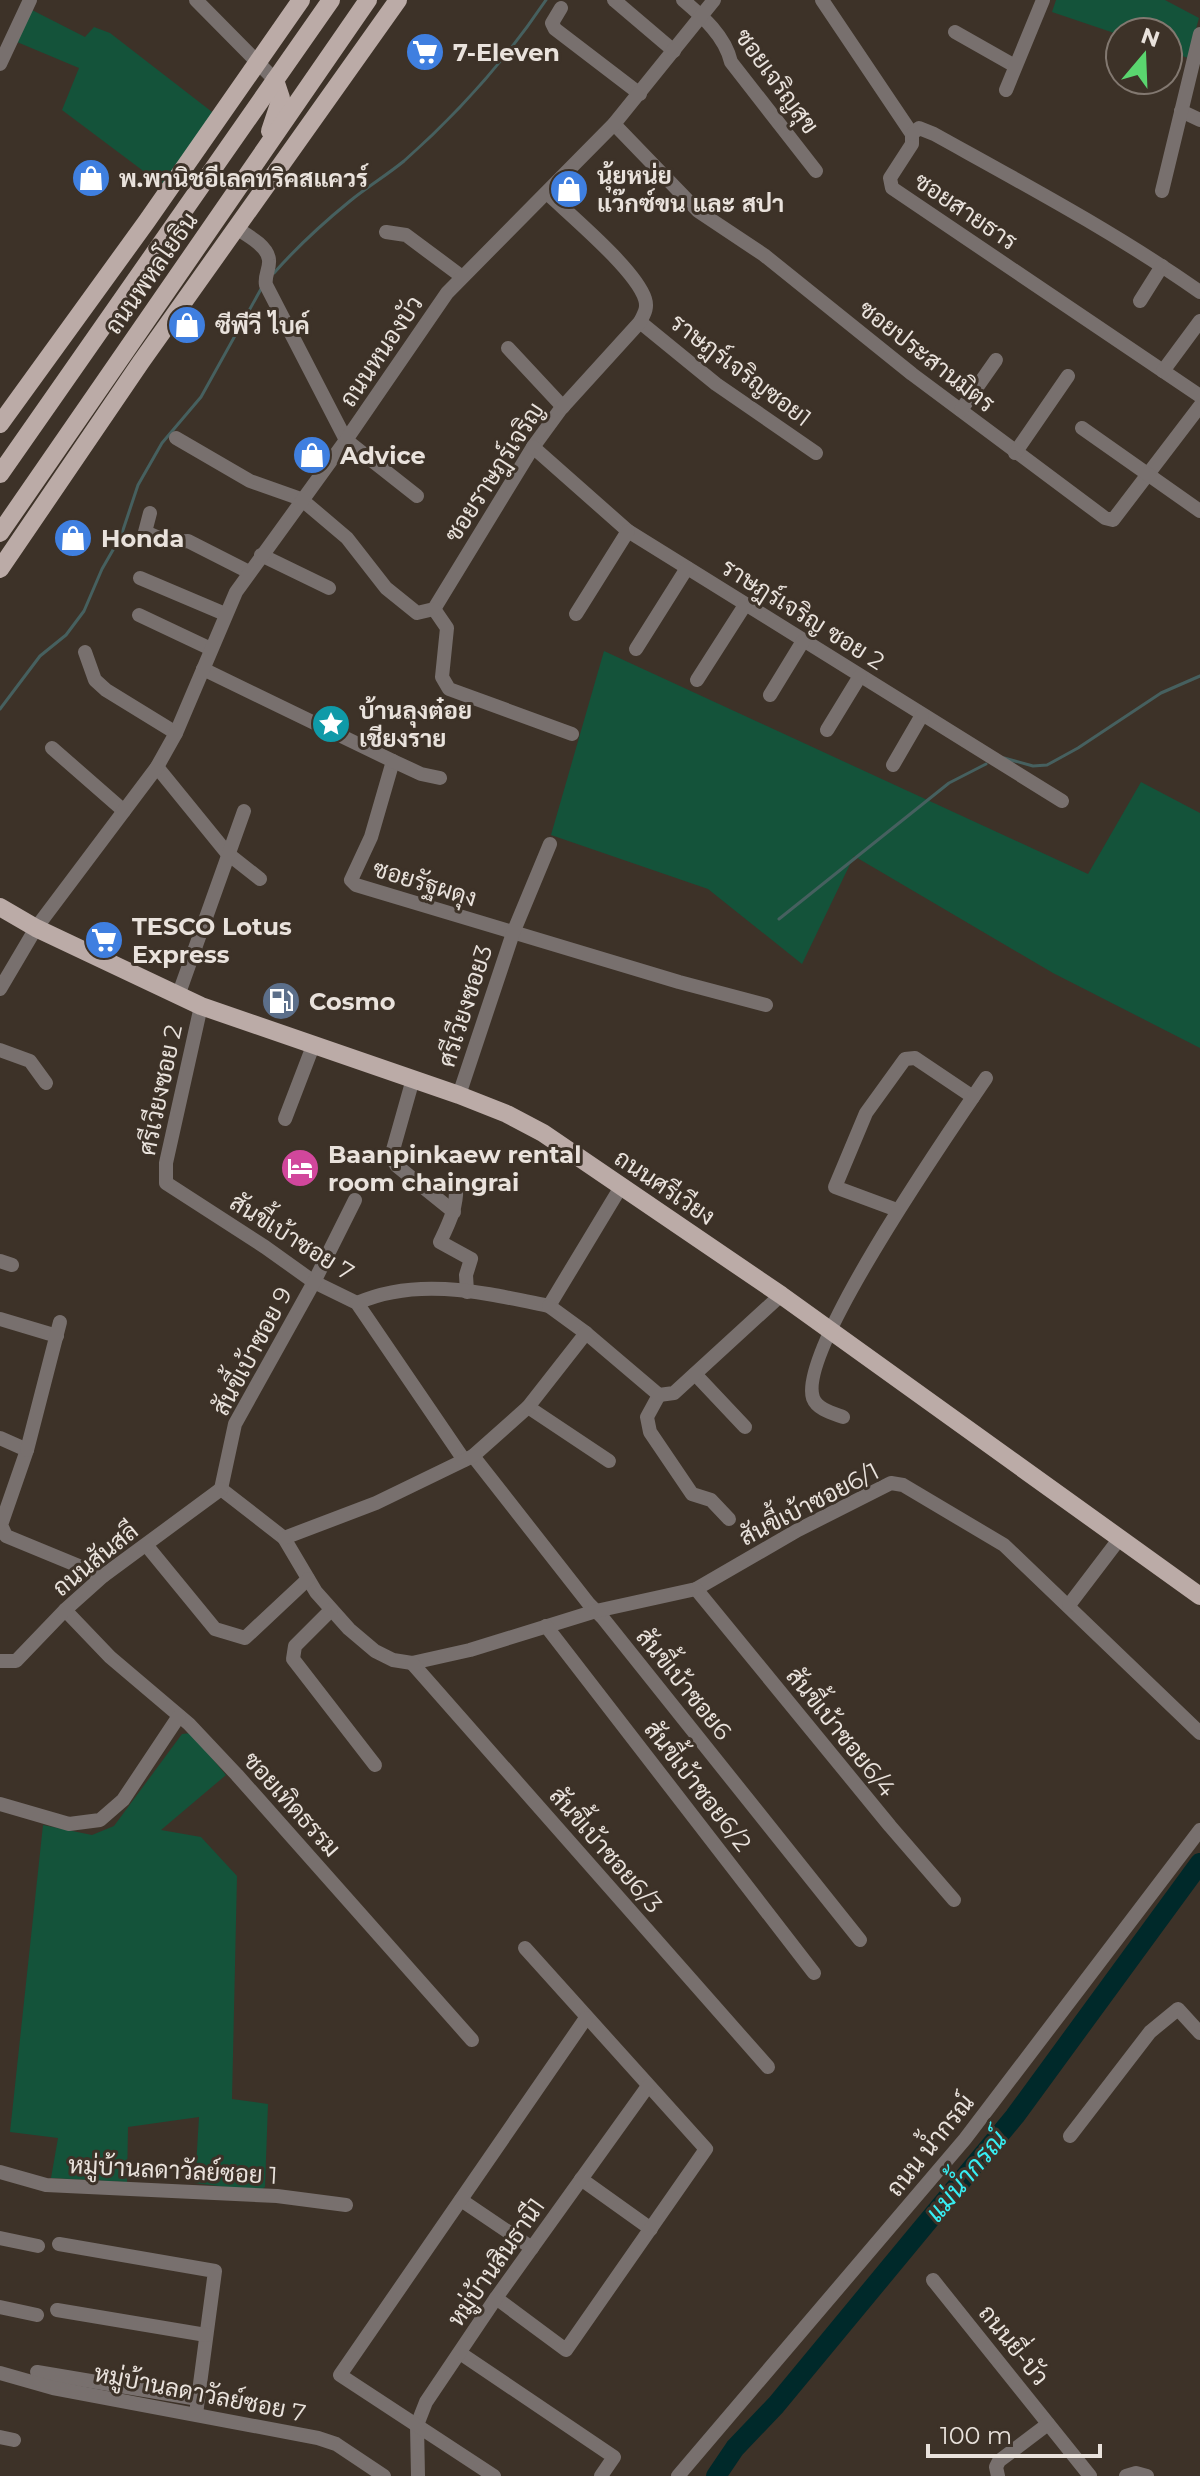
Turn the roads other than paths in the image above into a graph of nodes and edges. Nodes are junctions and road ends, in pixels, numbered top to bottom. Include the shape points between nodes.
1 (30, 0) edge
2 (196, 0) edge
3 (301, 0) edge
4 (331, 0) edge
5 (368, 0) edge
6 (398, 0) edge
7 (614, 0) edge
8 (683, 0) edge
9 (714, 0) edge
10 (822, 0) edge
11 (1043, 0) edge
12 (561, 8) dead end
13 (702, 17) junction
14 (955, 32) dead end
15 (1200, 34) edge
16 (335, 49) junction
17 (674, 51) junction
18 (259, 63) junction
19 (0, 64) edge
20 (1015, 66) junction
21 (275, 80) junction
22 (1006, 90) dead end
23 (640, 94) junction
24 (1181, 111) junction
25 (1200, 120) edge
26 (614, 124) junction
27 (912, 134) junction
28 (265, 149) junction
29 (816, 171) dead end
30 (1162, 191) dead end
31 (547, 193) junction
32 (229, 201) junction
33 (147, 221) junction
34 (236, 228) junction
35 (386, 232) dead end
36 (218, 254) junction
37 (1162, 266) junction
38 (461, 276) junction
39 (132, 282) junction
40 (1200, 292) edge
41 (1140, 301) dead end
42 (1200, 321) edge
43 (640, 322) junction
44 (508, 348) dead end
45 (996, 360) dead end
46 (1163, 371) junction
47 (1068, 376) dead end
48 (1200, 396) edge
49 (1200, 406) edge
50 (563, 407) junction
51 (961, 410) junction
52 (0, 424) edge
53 (1082, 428) dead end
54 (176, 438) dead end
55 (346, 440) junction
56 (533, 447) junction
57 (816, 453) dead end
58 (1015, 453) junction
59 (0, 474) edge
60 (1148, 474) junction
61 (417, 496) dead end
62 (301, 499) junction
63 (1200, 511) edge
64 (150, 513) dead end
65 (628, 531) junction
66 (0, 533) edge
67 (261, 555) junction
68 (687, 568) junction
69 (0, 569) edge
70 (249, 572) junction
71 (140, 578) dead end
72 (329, 588) dead end
73 (745, 605) junction
74 (434, 609) junction
75 (225, 614) junction
76 (576, 614) dead end
77 (139, 615) dead end
78 (803, 641) junction
79 (211, 649) junction
80 (636, 649) dead end
81 (85, 652) dead end
82 (203, 669) junction
83 (860, 676) junction
84 (697, 680) dead end
85 (770, 695) dead end
86 (922, 715) junction
87 (827, 730) dead end
88 (176, 733) junction
89 (572, 734) dead end
90 (52, 748) dead end
91 (393, 761) junction
92 (893, 765) dead end
93 (157, 767) junction
94 (440, 778) dead end
95 (1062, 801) dead end
96 (124, 811) junction
97 (244, 811) dead end
98 (550, 844) dead end
99 (227, 853) junction
100 (260, 879) dead end
101 (0, 907) edge
102 (36, 928) junction
103 (513, 933) junction
104 (0, 989) edge
105 (178, 996) junction
106 (766, 1005) dead end
107 (201, 1006) junction
108 (313, 1046) junction
109 (0, 1050) edge
110 (986, 1078) dead end
111 (413, 1079) junction
112 (46, 1083) dead end
113 (459, 1095) junction
114 (973, 1097) junction
115 (285, 1119) dead end
116 (456, 1182) dead end
117 (166, 1183) joint
118 (622, 1185) junction
119 (355, 1200) dead end
120 (897, 1210) junction
121 (454, 1212) junction
122 (314, 1282) junction
123 (467, 1292) junction
124 (781, 1295) junction
125 (357, 1303) junction
126 (549, 1306) junction
127 (0, 1319) edge
128 (830, 1330) junction
129 (586, 1333) junction
130 (695, 1374) junction
131 (659, 1395) junction
132 (528, 1407) junction
133 (843, 1417) dead end
134 (745, 1427) dead end
135 (0, 1438) edge
136 (27, 1450) junction
137 (468, 1458) junction
138 (609, 1461) dead end
139 (221, 1489) junction
140 (729, 1519) dead end
141 (284, 1538) junction
142 (1120, 1538) junction
143 (147, 1546) junction
144 (103, 1576) junction
145 (308, 1579) junction
146 (696, 1589) junction
147 (1200, 1596) edge
148 (1069, 1605) junction
149 (65, 1610) junction
150 (331, 1610) junction
151 (596, 1611) junction
152 (546, 1626) junction
153 (0, 1661) edge
154 (412, 1663) junction
155 (179, 1716) junction
156 (1200, 1733) edge
157 (375, 1765) dead end
158 (1, 1809) edge
159 (1200, 1830) edge
160 (954, 1900) dead end
161 (860, 1940) dead end
162 (525, 1948) dead end
163 (814, 1973) dead end
164 (586, 2018) junction
165 (1200, 2033) edge
166 (472, 2040) dead end
167 (768, 2067) dead end
168 (648, 2086) junction
169 (1070, 2136) dead end
170 (0, 2172) edge
171 (581, 2179) junction
172 (461, 2200) junction
173 (346, 2205) dead end
174 (651, 2229) junction
175 (0, 2238) edge
176 (59, 2244) dead end
177 (38, 2246) dead end
178 (532, 2248) junction
179 (933, 2280) dead end
180 (496, 2298) junction
181 (0, 2307) edge
182 (57, 2310) dead end
183 (37, 2315) dead end
184 (206, 2335) junction
185 (460, 2353) junction
186 (37, 2372) dead end
187 (0, 2373) edge
188 (197, 2406) junction
189 (1048, 2424) junction
190 (417, 2425) junction
191 (378, 2474) edge
192 (418, 2476) edge
193 (494, 2476) edge
194 (601, 2476) edge
195 (678, 2476) edge
196 (998, 2476) edge
197 (1090, 2476) edge
198 (1126, 2476) edge
199 (1147, 2476) edge

1 - 19 street
2 - 18 street
3 - 18 main road
4 - 21 main road, ถนนพหลโยธิน
5 - 16 main road, ถนนพหลโยธิน
6 - 34 main road
7 - 17 street
8 - 13 street, ซอยเจริญสุข
9 - 13 street, ถนนหนองบัว
10 - 27 street, ซอยสายธาร
11 - 20 street
12 - 23 street via 552,23 555,29
13 - 17 street, ถนนหนองบัว
13 - 29 street, ซอยเจริญสุข
14 - 20 street
15 - 24 street
16 - 21 main road via 298,80
16 - 28 main road, ถนนพหลโยธิน
17 - 23 street, ถนนหนองบัว
18 - 21 street
18 - 33 main road
20 - 22 street
21 - 28 main road via 281,98
21 - 39 main road, ถนนพหลโยธิน
23 - 26 street, ถนนหนองบัว
24 - 25 street
24 - 30 street
26 - 31 street, ถนนหนองบัว
26 - 51 street, ซอยประสานมิตร via 698,211 764,255
27 - 37 street via 919,128 934,134
27 - 46 street, ซอยสายธาร via 912,144 890,178 892,188
28 - 32 main road, ถนนพหลโยธิน
31 - 38 street, ถนนหนองบัว
31 - 43 street via 617,259 645,296 647,308
32 - 36 main road
32 - 66 main road, ถนนพหลโยธิน
33 - 39 main road
33 - 52 main road
34 - 36 main road
34 - 55 street via 267,251 266,285
35 - 38 street via 406,235
36 - 69 main road
37 - 40 street
37 - 41 street
38 - 55 street, ถนนหนองบัว
39 - 59 main road, ถนนพหลโยธิน
42 - 46 street
43 - 50 street, ซอยราษฎร์เจริญ
43 - 57 street, ราษฎร์เจริญซอย1 via 716,384
44 - 50 street
45 - 51 street
46 - 48 street, ซอยสายธาร
47 - 58 street
49 - 60 street, ซอยประสานมิตร
50 - 56 street, ซอยราษฎร์เจริญ
51 - 58 street, ซอยประสานมิตร
53 - 60 street
54 - 62 street via 250,481
55 - 61 street
55 - 62 street, ถนนหนองบัว
56 - 65 street, ราษฎร์เจริญ ซอย 2
56 - 74 street, ซอยราษฎร์เจริญ
58 - 60 street, ซอยประสานมิตร via 1113,520
60 - 63 street
62 - 67 street, ถนนหนองบัว
62 - 74 street via 347,538 386,588 417,613
64 - 70 street via 145,532 168,542 188,541
65 - 68 street, ราษฎร์เจริญ ซอย 2
65 - 76 street
67 - 70 street, ถนนหนองบัว
67 - 72 street
68 - 73 street, ราษฎร์เจริญ ซอย 2
68 - 80 street
70 - 75 street, ถนนหนองบัว
71 - 75 street
73 - 78 street, ราษฎร์เจริญ ซอย 2
73 - 84 street
74 - 89 street via 447,628 442,677 449,689
75 - 79 street, ถนนหนองบัว
77 - 79 street
78 - 83 street, ราษฎร์เจริญ ซอย 2
78 - 85 street
79 - 82 street, ถนนหนองบัว
81 - 88 street via 95,680 106,690
82 - 88 street, ถนนหนองบัว
82 - 91 street
83 - 86 street, ราษฎร์เจริญ ซอย 2
83 - 87 street
86 - 92 street
86 - 95 street, ราษฎร์เจริญ ซอย 2
88 - 93 street, ถนนหนองบัว
90 - 96 street
91 - 94 street
91 - 103 street, ซอยรัฐผดุง via 371,837 351,880
93 - 96 street, ถนนหนองบัว
93 - 99 street
96 - 102 street, ถนนหนองบัว
97 - 99 street
98 - 103 street, ศรีเวียงซอย3
99 - 100 street
99 - 105 street
101 - 102 main road, ถนนศรีเวียง
102 - 104 street, ถนนหนองบัว
102 - 105 main road, ถนนศรีเวียง
103 - 106 street, ซอยรัฐผดุง
103 - 113 street, ศรีเวียงซอย3
105 - 107 main road, ถนนศรีเวียง
107 - 108 main road, ถนนศรีเวียง
107 - 117 street, ศรีเวียงซอย 2
108 - 111 main road, ถนนศรีเวียง
108 - 115 street
109 - 112 street via 30,1061
110 - 114 street
111 - 113 main road, ถนนศรีเวียง
111 - 121 street via 391,1157
113 - 118 main road, ถนนศรีเวียง via 543,1133
114 - 120 street
114 - 120 street via 915,1058 905,1059 866,1113 835,1187
116 - 121 street
117 - 122 street, สันขี้เบ้าซอย 7
118 - 124 main road, ถนนศรีเวียง
118 - 126 street
119 - 122 street, สันขี้เบ้าซอย 9
120 - 128 street
121 - 123 street via 440,1242 471,1259
122 - 125 street, สันขี้เบ้าซอย 7
122 - 139 street, สันขี้เบ้าซอย 9 via 235,1424
123 - 125 street via 429,1287 382,1292
123 - 126 street
124 - 128 main road, ถนนศรีเวียง
124 - 130 street
125 - 137 street, สันขี้เบ้าซอย 7
126 - 129 street
127 - 136 street via 59,1329
128 - 133 street via 814,1372 812,1395 818,1406
128 - 142 main road, ถนนศรีเวียง
129 - 131 street
129 - 132 street
130 - 131 street via 674,1393
130 - 134 street
131 - 140 street via 647,1417 650,1432 692,1494 711,1500
132 - 137 street
132 - 138 street
135 - 136 street
136 - 144 street via 1,1525 6,1536
137 - 141 street via 376,1503
137 - 151 street, สันขี้เบ้าซอย6
139 - 141 street
139 - 143 street, ถนนสันสลี
141 - 145 street
142 - 147 main road, ถนนศรีเวียง
142 - 148 street
143 - 144 street, ถนนสันสลี
143 - 145 street via 215,1629 245,1638
144 - 149 street, ถนนสันสลี
145 - 150 street
146 - 148 street, สันขี้เบ้าซอย6/1 via 891,1483 903,1485 1004,1545
146 - 151 street, สันขี้เบ้าซอย6/1
146 - 160 street, สันขี้เบ้าซอย6/4
148 - 156 street, สันขี้เบ้าซอย6/1
149 - 153 street, ถนนสันสลี via 16,1661
149 - 155 street, ซอยเทิดธรรม
150 - 154 street via 375,1651
150 - 157 street via 295,1646 293,1659
151 - 152 street, สันขี้เบ้าซอย6/1
151 - 161 street, สันขี้เบ้าซอย6
152 - 154 street, สันขี้เบ้าซอย6/1
152 - 163 street, สันขี้เบ้าซอย6/2
154 - 167 street, สันขี้เบ้าซอย6/3
155 - 158 street via 123,1800 100,1820 69,1824
155 - 166 street, ซอยเทิดธรรม
159 - 195 street, ถนน น้ำกรณ์ via 965,2139
162 - 164 street
164 - 168 street
164 - 172 street
165 - 169 street via 1178,2009 1169,2016 1150,2032
168 - 171 street, หมู่บ้านสินธานี1
168 - 174 street via 706,2149
170 - 173 street, หมู่บ้านลดาวัลย์ซอย 1 via 46,2185 277,2196
171 - 174 street
171 - 178 street, หมู่บ้านสินธานี1
172 - 178 street
172 - 190 street via 340,2375
174 - 180 street via 566,2350
175 - 177 street
176 - 184 street via 215,2271
178 - 180 street, หมู่บ้านสินธานี1
179 - 189 street, ถนนยี่-บัว
180 - 185 street, หมู่บ้านสินธานี1
181 - 183 street
182 - 184 street
184 - 188 street
185 - 190 street, หมู่บ้านสินธานี1 via 426,2402
185 - 194 street via 614,2457
186 - 188 street
187 - 188 street, หมู่บ้านลดาวัลย์ซอย 7 via 53,2388
188 - 191 street, หมู่บ้านลดาวัลย์ซอย 7 via 328,2441
189 - 196 street via 999,2461
189 - 197 street, ถนนยี่-บัว
190 - 192 street, หมู่บ้านสินธานี1
190 - 193 street
198 - 199 street

